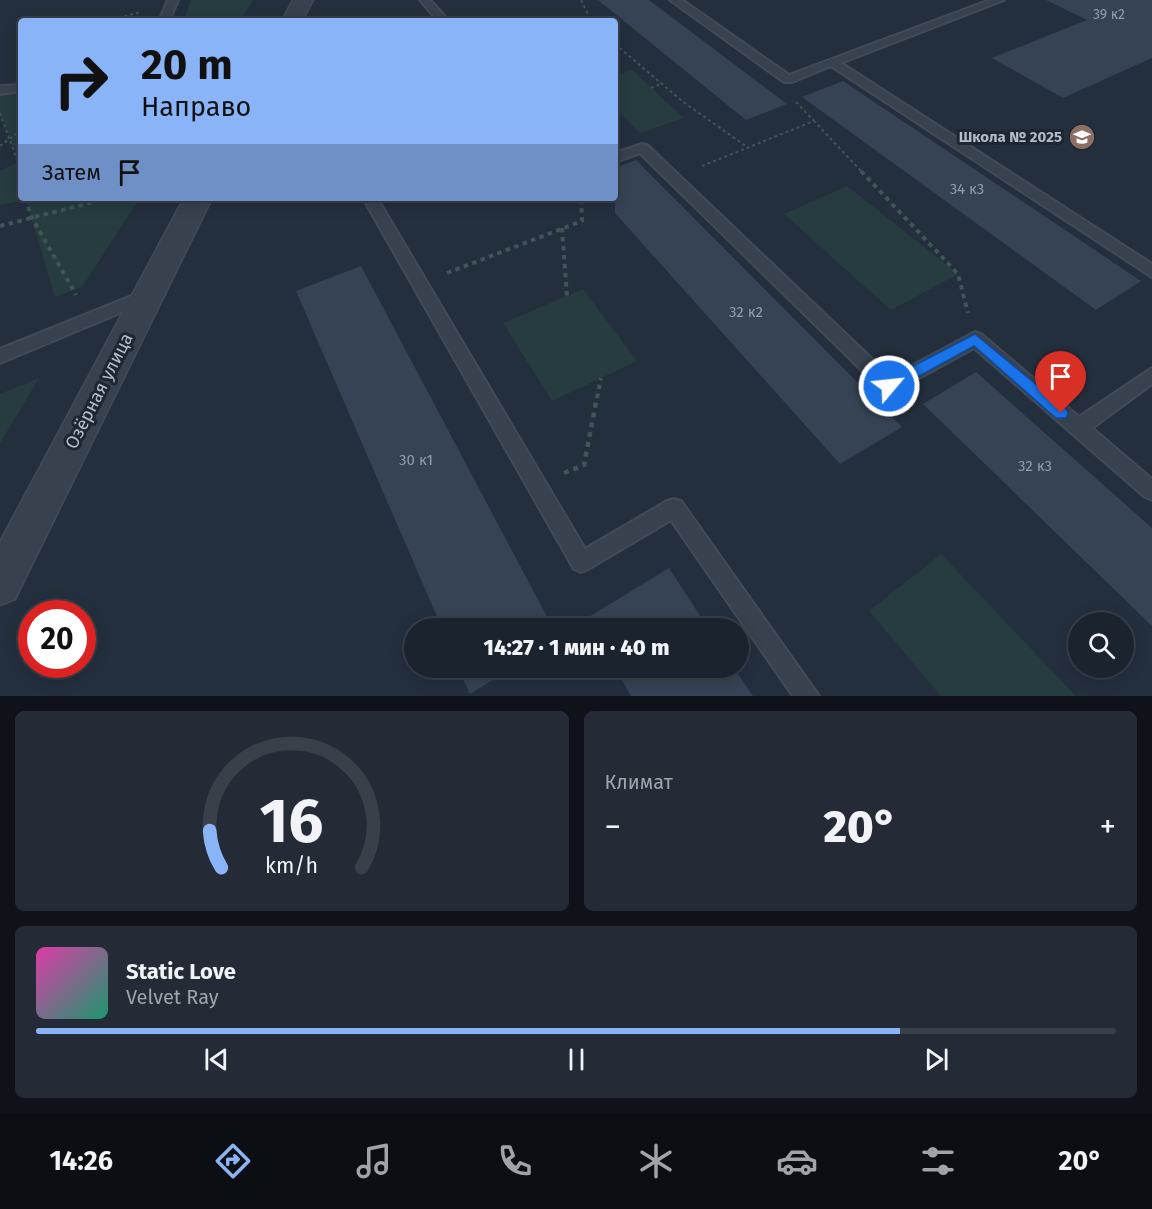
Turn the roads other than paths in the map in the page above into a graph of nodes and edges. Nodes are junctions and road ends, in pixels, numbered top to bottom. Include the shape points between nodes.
1 (172, 0) edge
2 (303, 0) edge
3 (425, 0) edge
4 (675, 0) edge
5 (999, 0) edge
6 (165, 18) edge
7 (294, 18) edge
8 (441, 18) edge
9 (832, 62) junction
10 (18, 88) edge
11 (0, 90) edge
12 (618, 157) edge
13 (196, 201) edge
14 (372, 201) edge
15 (1152, 271) edge
16 (148, 296) junction
17 (0, 356) edge
18 (1152, 375) edge
19 (1078, 428) junction
20 (1152, 491) edge
21 (0, 584) edge
22 (807, 696) edge

1 - 6 lane
2 - 7 street
3 - 8 lane
4 - 9 lane via 788,80
5 - 9 lane
9 - 15 lane
10 - 11 lane
12 - 19 lane via 642,148 889,386 975,339
13 - 16 street, Озёрная улица
14 - 22 lane via 581,562 674,508
16 - 17 lane
16 - 21 street, Озёрная улица
18 - 19 lane
19 - 20 lane

